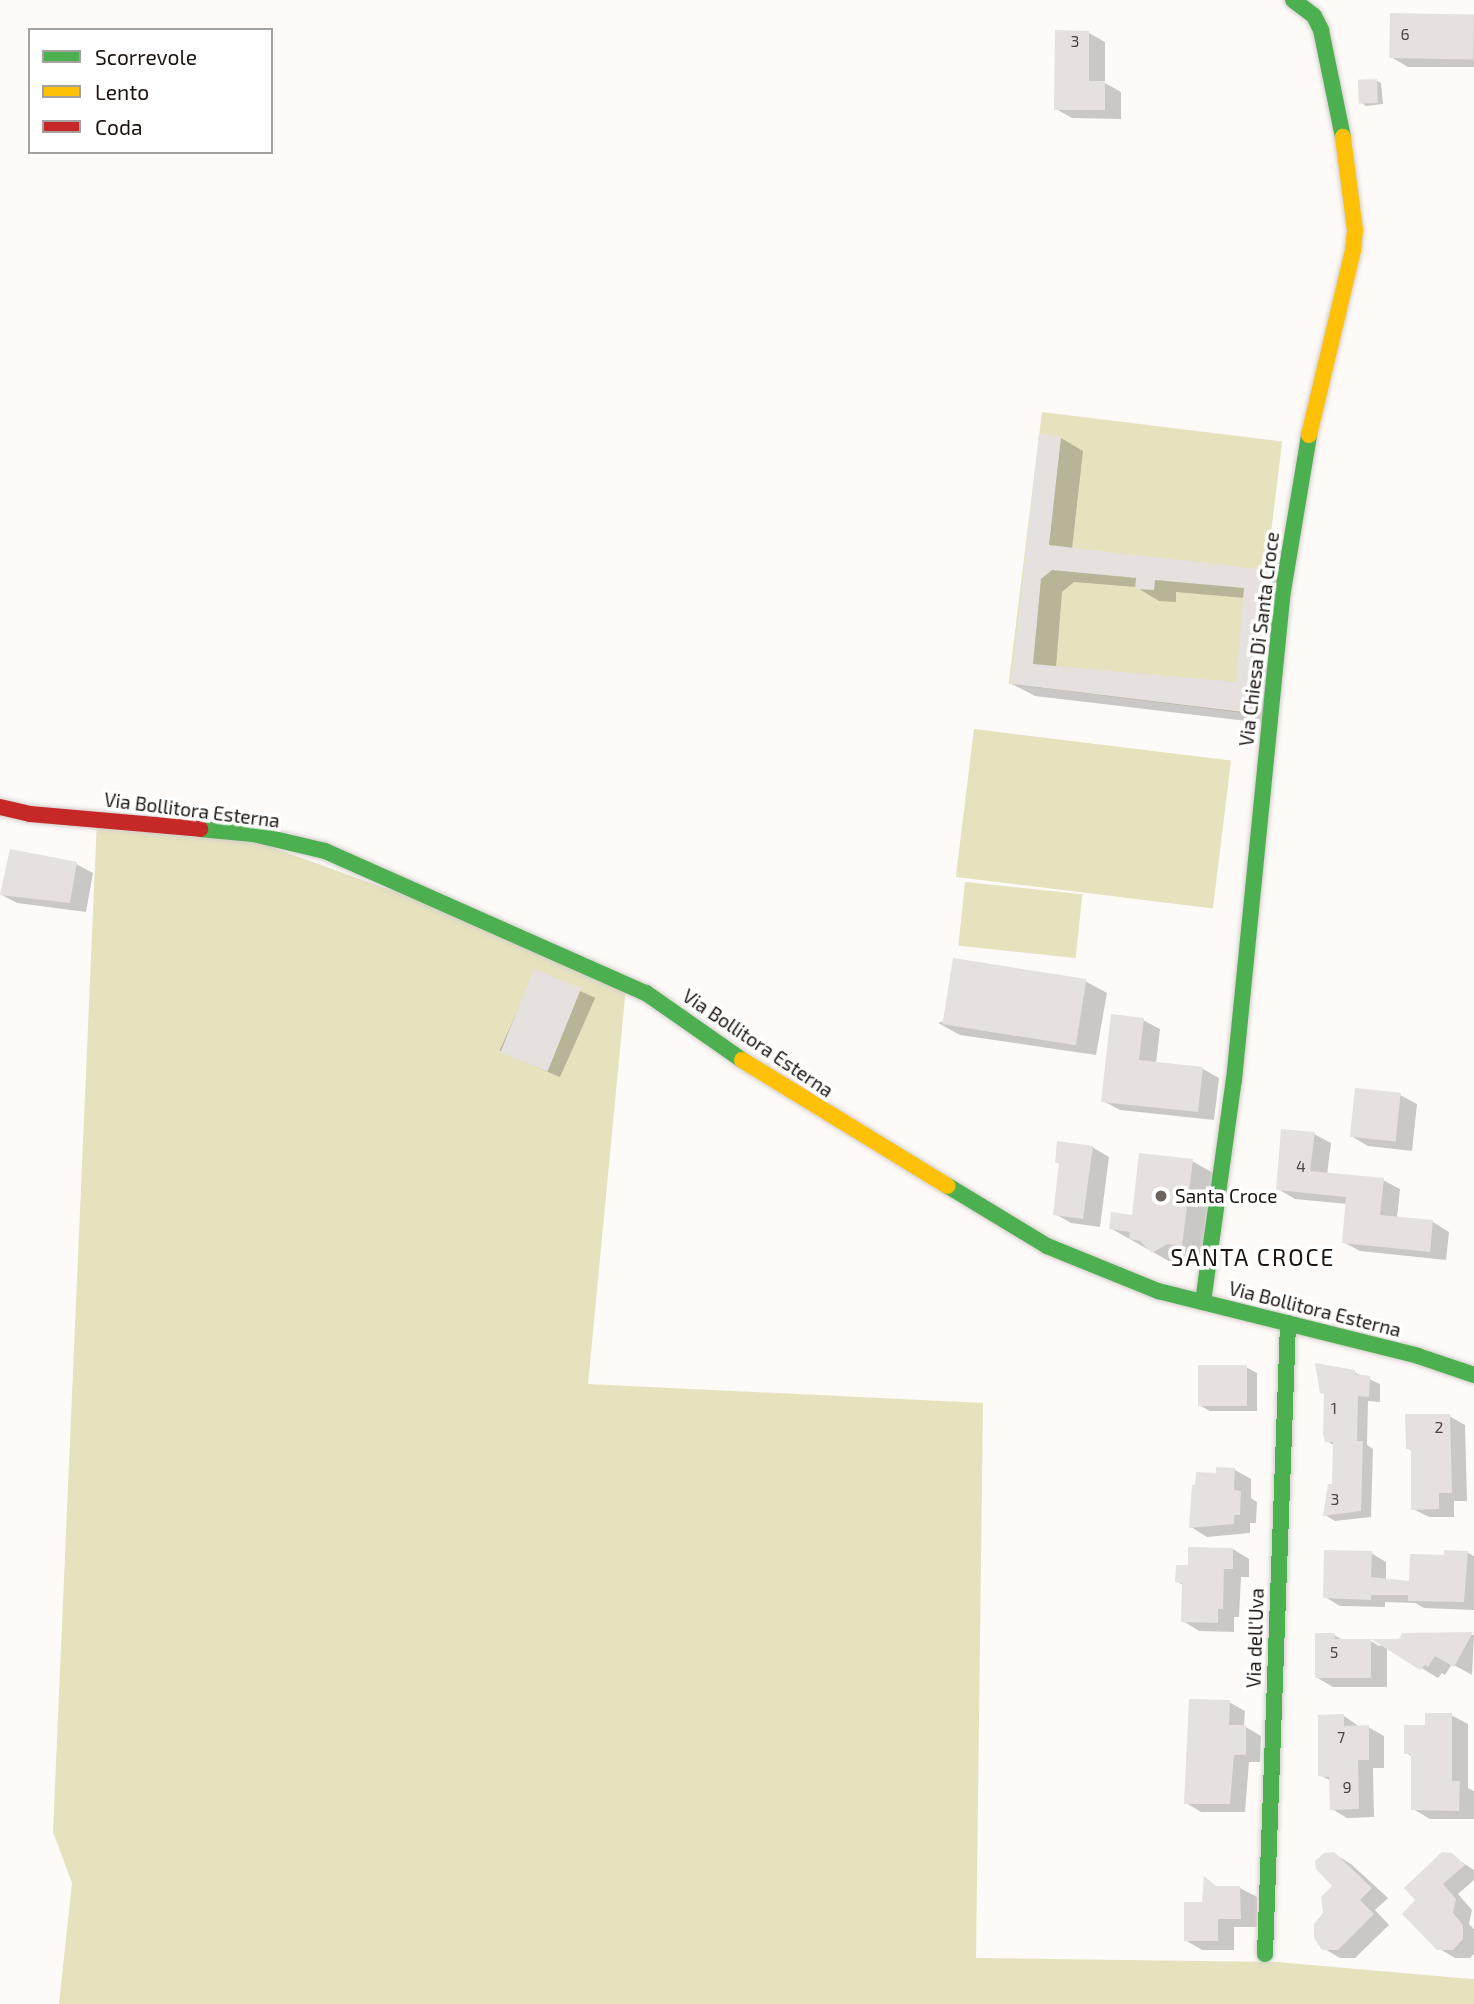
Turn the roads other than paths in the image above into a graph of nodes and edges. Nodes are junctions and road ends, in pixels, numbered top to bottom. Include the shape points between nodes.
1 (1293, 0) edge
2 (0, 807) edge
3 (1203, 1302) junction
4 (1288, 1323) junction
5 (1474, 1375) edge
6 (1265, 1954) dead end

1 - 3 street, Via Chiesa Di Santa Croce via 1314,16 1321,30 1349,165 1353,250 1308,440 1282,597 1234,1080
2 - 3 street, Via Bollitora Esterna via 30,814 253,834 325,851 646,993 766,1076 1047,1246 1158,1291
3 - 4 street, Via Bollitora Esterna
4 - 5 street, Via Bollitora Esterna
4 - 6 street, Via dell'Uva

